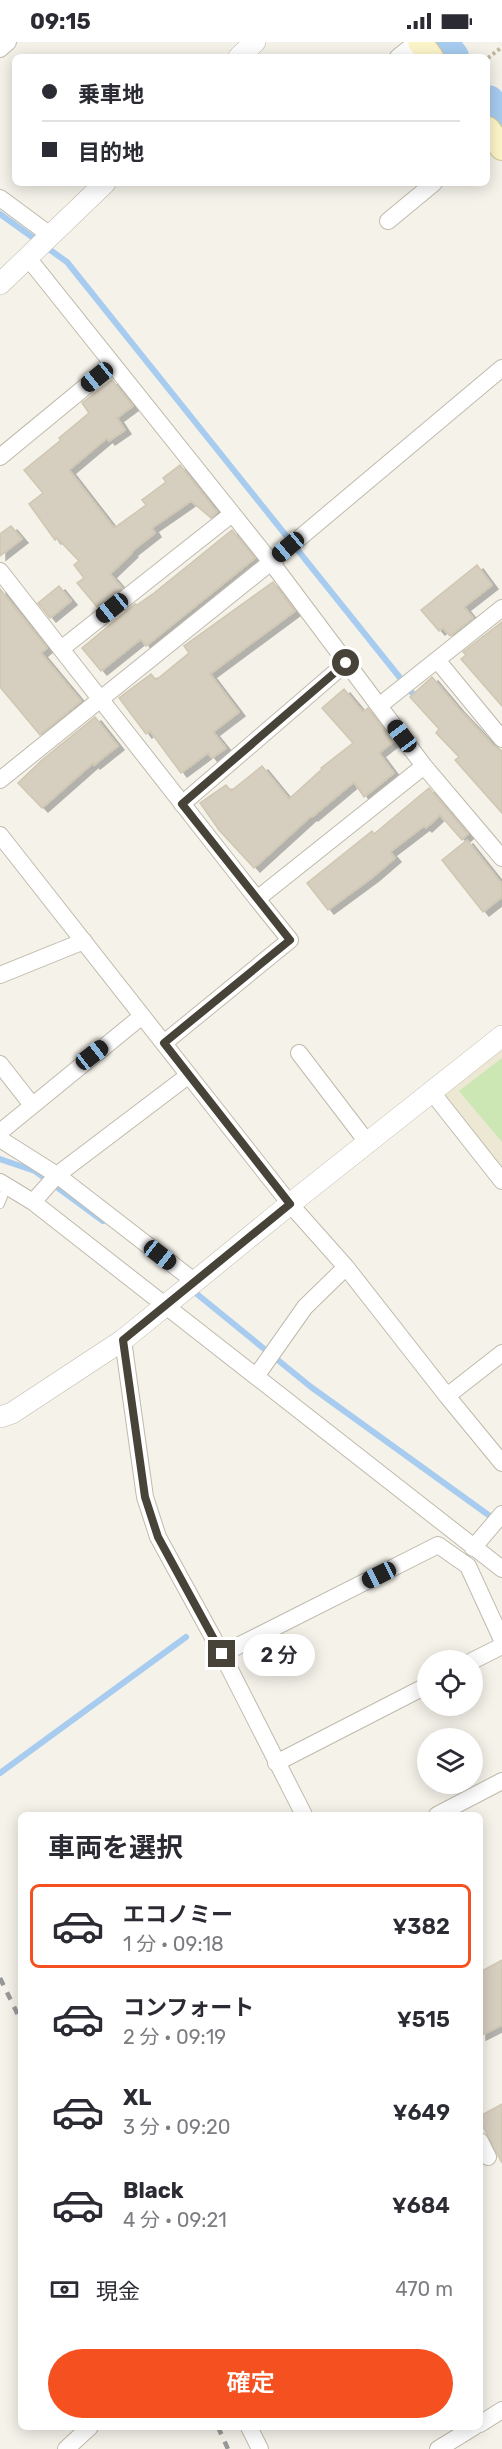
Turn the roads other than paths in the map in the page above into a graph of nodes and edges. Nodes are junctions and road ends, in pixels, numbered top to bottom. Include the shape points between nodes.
1 (8, 42) edge
2 (255, 42) edge
3 (418, 42) edge
4 (0, 49) edge
5 (242, 54) edge
6 (402, 54) edge
7 (428, 54) edge
8 (102, 186) edge
9 (430, 186) edge
10 (0, 198) edge
11 (388, 221) dead end
12 (50, 235) junction
13 (28, 258) junction
14 (0, 284) edge
15 (113, 364) junction
16 (502, 368) edge
17 (0, 457) edge
18 (232, 514) junction
19 (271, 562) junction
20 (0, 571) edge
21 (502, 608) edge
22 (61, 649) junction
23 (437, 660) junction
24 (346, 663) junction
25 (99, 698) junction
26 (379, 706) junction
27 (502, 739) edge
28 (424, 766) junction
29 (0, 780) edge
30 (182, 804) junction
31 (0, 835) edge
32 (6, 853) edge
33 (502, 858) edge
34 (257, 899) junction
35 (84, 941) junction
36 (0, 975) edge
37 (142, 1016) junction
38 (502, 1036) edge
39 (164, 1043) junction
40 (299, 1053) dead end
41 (0, 1064) edge
42 (189, 1075) junction
43 (431, 1091) junction
44 (32, 1105) junction
45 (0, 1132) edge
46 (0, 1139) edge
47 (367, 1142) junction
48 (57, 1175) junction
49 (502, 1180) edge
50 (3, 1184) edge
51 (33, 1202) junction
52 (0, 1204) edge
53 (290, 1204) junction
54 (346, 1267) junction
55 (194, 1281) junction
56 (167, 1303) junction
57 (123, 1340) junction
58 (502, 1353) edge
59 (257, 1375) junction
60 (447, 1396) junction
61 (0, 1417) edge
62 (502, 1463) edge
63 (502, 1514) edge
64 (473, 1548) junction
65 (502, 1569) edge
66 (502, 1640) edge
67 (502, 1646) edge
68 (222, 1654) junction
69 (483, 1656) edge
70 (417, 1691) edge
71 (276, 1763) junction
72 (502, 1781) edge
73 (302, 1812) edge
74 (443, 1812) edge
75 (483, 2147) edge
76 (488, 2157) dead end
77 (502, 2410) edge
78 (483, 2422) edge
79 (87, 2430) edge
80 (250, 2430) edge
81 (469, 2430) edge
82 (66, 2449) edge
83 (260, 2449) edge
84 (438, 2449) edge

1 - 4 street
2 - 5 street
3 - 6 street
3 - 7 main road
8 - 12 street
9 - 11 street
10 - 12 street
12 - 13 street
13 - 14 street
13 - 15 street
15 - 17 street
15 - 18 street
16 - 19 street
18 - 19 street
18 - 22 street
19 - 24 street
19 - 25 street
20 - 22 street
21 - 23 street
22 - 25 street
23 - 26 street
23 - 27 street
24 - 26 street
24 - 30 street
25 - 29 street
25 - 30 street
26 - 28 street
28 - 33 street
28 - 34 street
30 - 34 street
31 - 32 street
32 - 35 street
34 - 39 street via 290,940
35 - 36 street
35 - 37 street
37 - 39 street
37 - 44 street
38 - 43 street
39 - 42 street
40 - 47 street
41 - 44 street
42 - 48 street
42 - 53 street
43 - 47 street
43 - 49 street
44 - 45 street
46 - 48 street
47 - 53 street
48 - 51 street
48 - 55 street
50 - 51 street
50 - 52 lane
51 - 56 street
53 - 54 street
53 - 55 street
54 - 59 street via 305,1307
54 - 60 street
55 - 56 street
56 - 57 street
56 - 59 street
57 - 61 street
57 - 68 street via 145,1497 158,1537
58 - 60 street
59 - 64 street
60 - 62 street
63 - 64 street
64 - 65 street
66 - 68 street via 468,1566 438,1545
67 - 69 street
68 - 71 street
70 - 71 street
71 - 73 street
72 - 74 street
75 - 76 street
77 - 78 street
79 - 82 street
80 - 83 street
81 - 84 street

